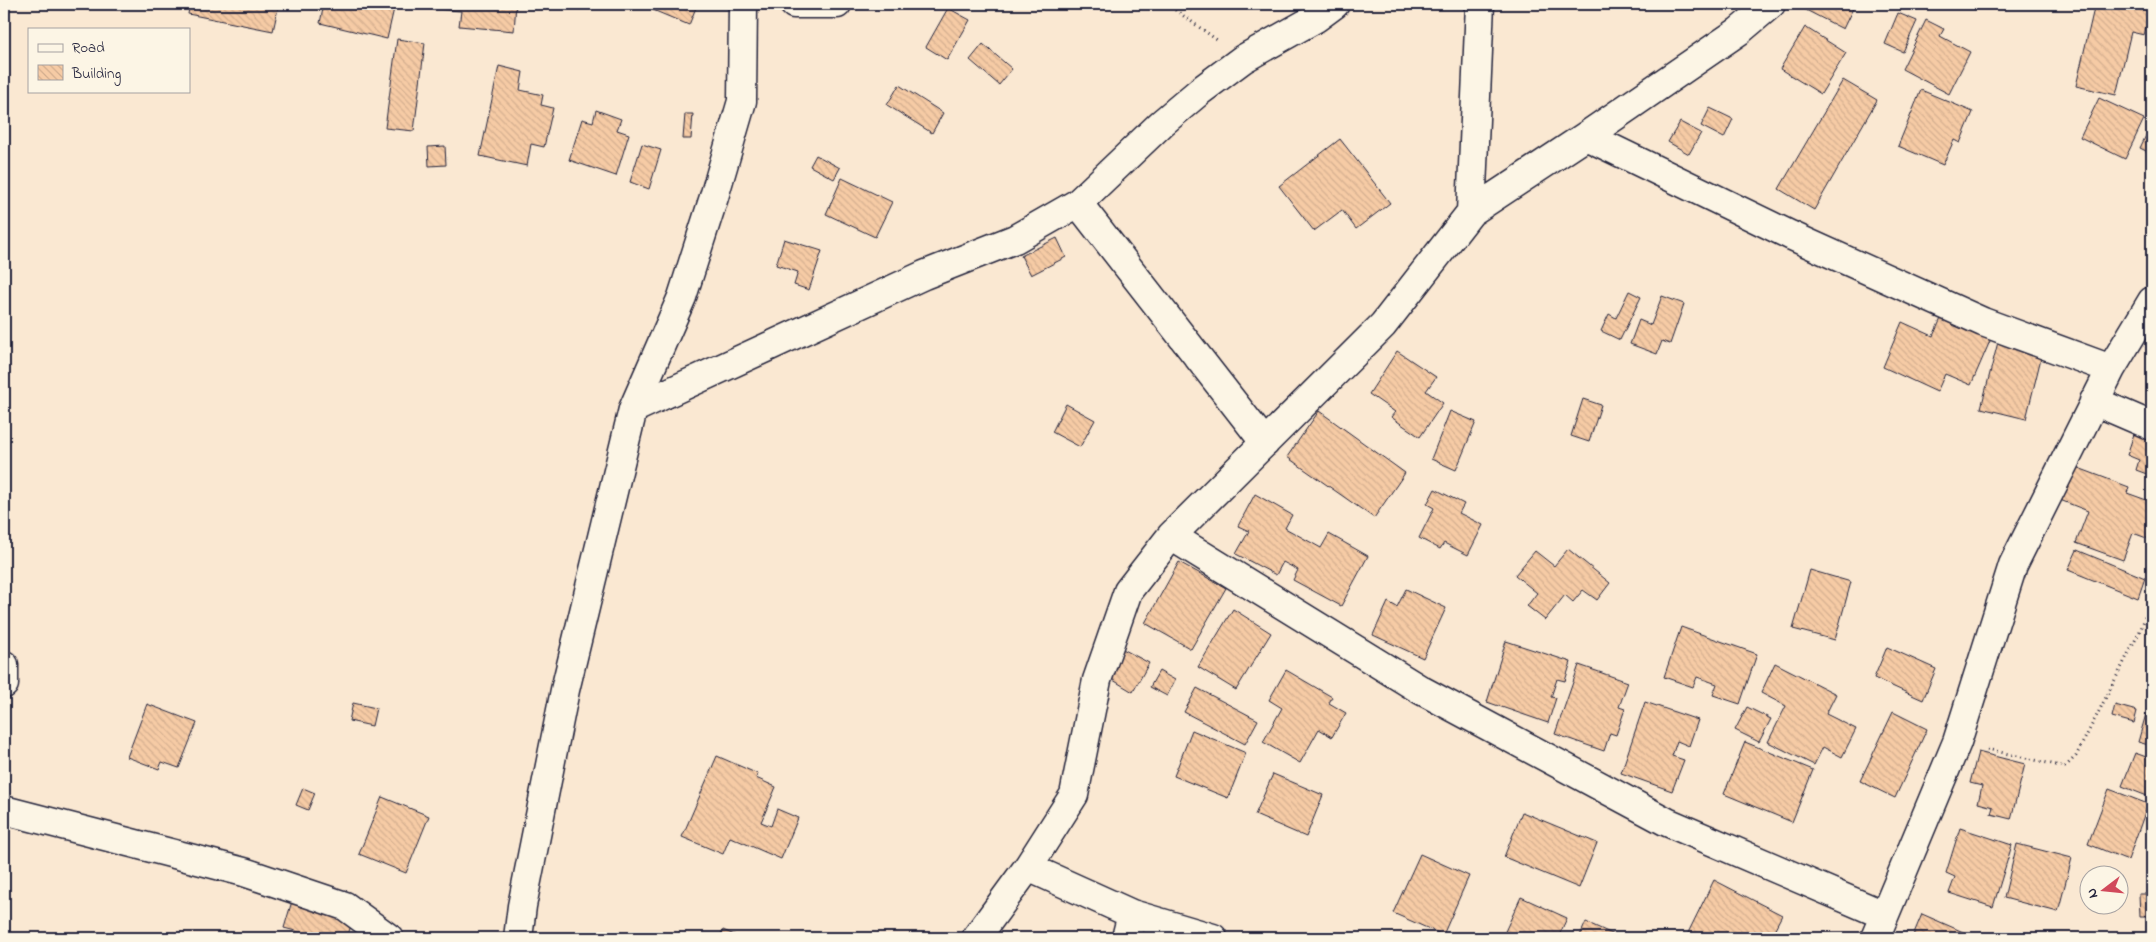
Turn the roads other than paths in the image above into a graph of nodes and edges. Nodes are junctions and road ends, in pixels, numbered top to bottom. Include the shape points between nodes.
1 (743, 4) edge
2 (794, 4) edge
3 (836, 4) edge
4 (1335, 4) edge
5 (1480, 4) edge
6 (1771, 4) edge
7 (1586, 136) junction
8 (1078, 203) junction
9 (1471, 212) junction
10 (2152, 301) edge
11 (2111, 369) junction
12 (2094, 401) junction
13 (633, 409) junction
14 (2152, 426) edge
15 (1265, 443) junction
16 (1171, 536) junction
17 (4, 665) edge
18 (4, 684) edge
19 (4, 810) edge
20 (1028, 867) junction
21 (1129, 926) edge
22 (1879, 927) edge
23 (388, 938) edge
24 (518, 938) edge
25 (976, 938) edge
26 (1213, 938) edge

1 - 13 street via 742,101 682,297
2 - 3 street
4 - 8 street via 1243,58 1200,91
5 - 9 street
6 - 7 street via 1739,31
7 - 9 street
7 - 11 street via 1790,235 1974,318
8 - 13 street via 1015,239 916,279
8 - 15 street
9 - 15 street via 1383,325
10 - 11 street
11 - 12 street
12 - 14 street
12 - 22 street via 2013,565 1957,742
13 - 24 street via 565,690
15 - 16 street
16 - 20 street via 1128,591 1097,680 1074,796
16 - 22 street via 1421,690 1667,822
17 - 18 street
19 - 23 street via 244,872 346,906
20 - 21 street
20 - 25 street
21 - 26 street

